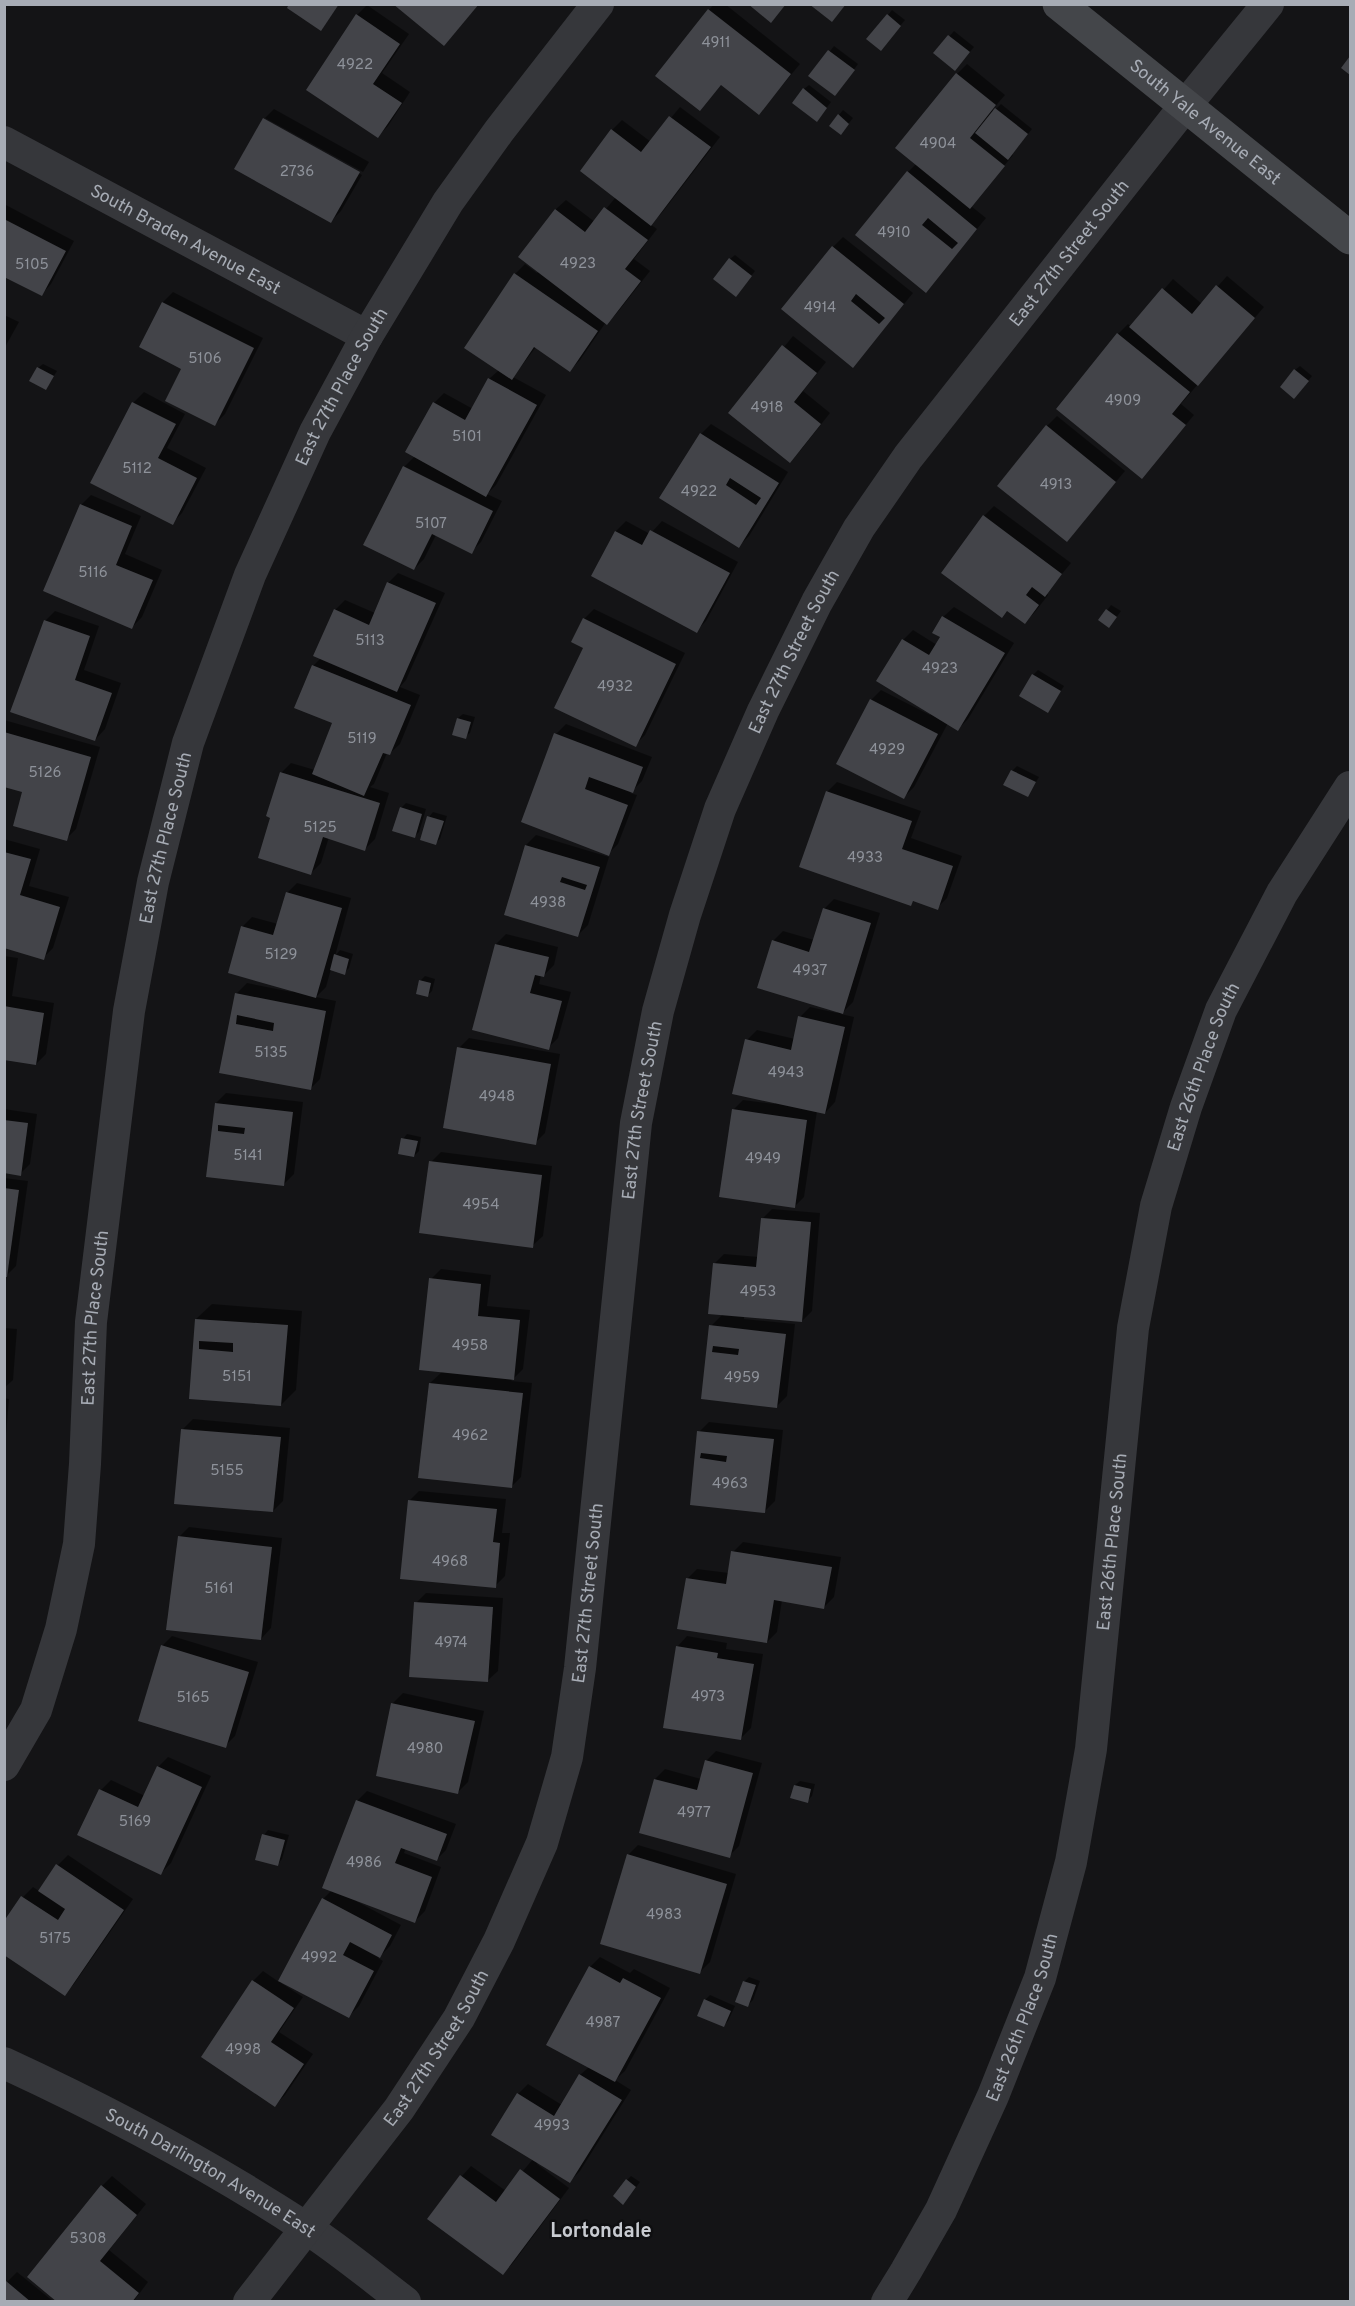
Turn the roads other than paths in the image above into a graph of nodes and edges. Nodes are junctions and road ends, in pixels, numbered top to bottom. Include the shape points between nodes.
1 (598, 4) edge
2 (1059, 4) edge
3 (1268, 4) edge
4 (1185, 106) junction
5 (4, 142) edge
6 (1350, 238) edge
7 (367, 336) junction
8 (1350, 787) edge
9 (4, 1766) edge
10 (4, 2063) edge
11 (307, 2229) junction
12 (249, 2301) edge
13 (405, 2301) edge
14 (887, 2301) edge

1 - 7 street, East 27th Place South via 448,202
2 - 4 main road, South Yale Avenue East
3 - 4 street, East 27th Street South
4 - 6 main road, South Yale Avenue East
4 - 11 street, East 27th Street South via 908,457 859,528 763,711 720,809 658,1011 636,1123 580,1668 567,1757 545,1832 500,1941 459,2018 399,2109
5 - 7 street, South Braden Avenue East
7 - 9 street, East 27th Place South via 315,432 250,575 185,755 153,882 129,1011 91,1322 79,1544 61,1629 36,1710
8 - 14 street, East 26th Place South via 1282,893 1221,1010 1186,1107 1156,1206 1134,1328 1091,1749 1071,1862 1040,1978 993,2096 941,2210
10 - 11 street, South Darlington Avenue East via 194,2160
11 - 12 street, East 27th Street South
11 - 13 street, South Darlington Avenue East

